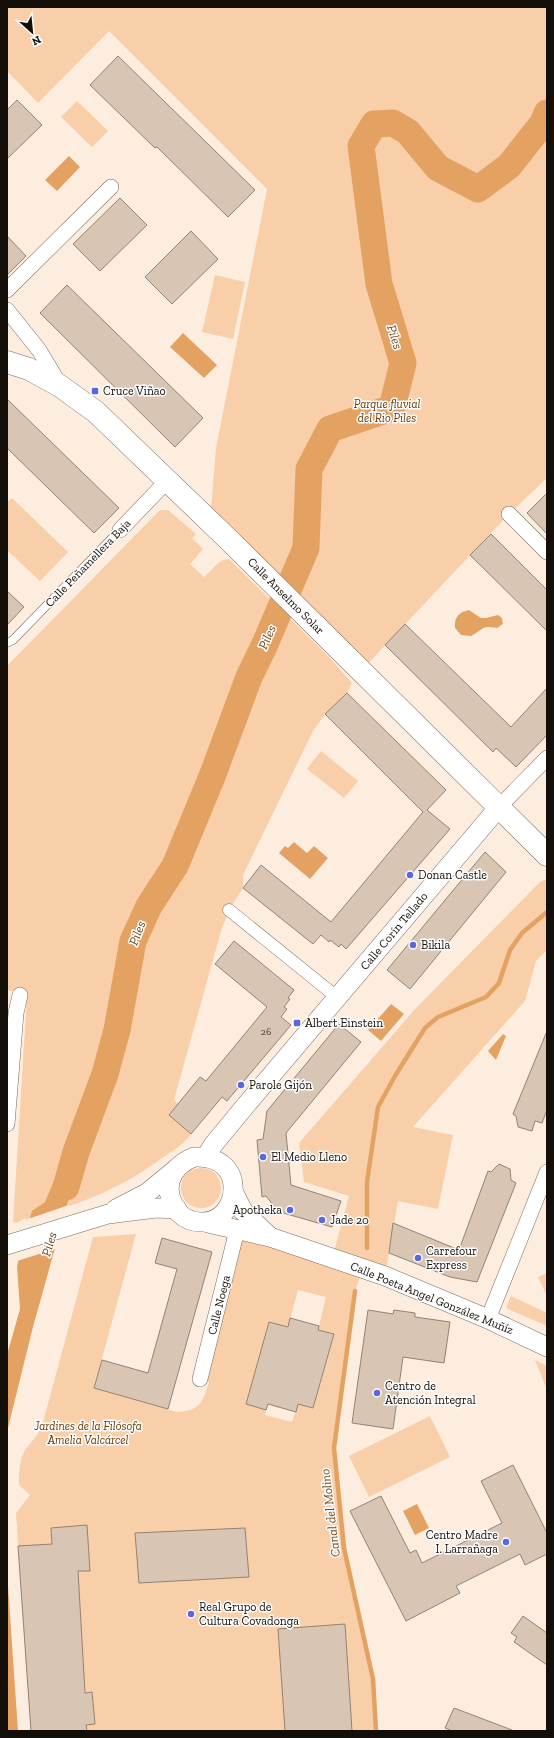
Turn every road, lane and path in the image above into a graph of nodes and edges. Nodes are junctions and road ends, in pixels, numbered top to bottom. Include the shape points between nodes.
1 (111, 187) dead end
2 (7, 290) edge
3 (7, 310) edge
4 (7, 362) edge
5 (60, 386) junction
6 (168, 480) junction
7 (509, 514) dead end
8 (120, 530) joint
9 (547, 552) edge
10 (7, 643) edge
11 (547, 758) edge
12 (499, 807) junction
13 (547, 855) edge
14 (229, 910) dead end
15 (20, 995) dead end
16 (338, 998) junction
17 (246, 1105) junction
18 (7, 1124) edge
19 (206, 1157) junction
20 (176, 1169) junction
21 (228, 1170) junction
22 (547, 1172) edge
23 (233, 1191) junction
24 (176, 1209) junction
25 (108, 1214) junction
26 (208, 1223) junction
27 (237, 1230) junction
28 (270, 1237) junction
29 (13, 1243) edge
30 (488, 1319) junction
31 (547, 1347) edge
32 (200, 1379) dead end

1 - 2 street
3 - 5 street via 39,350
4 - 5 main road, Calle Anselmo Solar
5 - 6 main road, Calle Anselmo Solar via 96,412
6 - 8 street, Calle Peñamellera Baja
6 - 12 main road, Calle Anselmo Solar
7 - 9 street
8 - 10 lane, Calle Peñamellera Baja via 13,640
11 - 12 street, Calle Corín Tellado
12 - 13 main road, Calle Anselmo Solar
12 - 16 street, Calle Corín Tellado
14 - 16 street
15 - 18 street via 16,1013
16 - 17 street, Calle Corín Tellado
17 - 19 street, Calle Corín Tellado
17 - 21 street, Calle Corín Tellado via 228,1147
19 - 20 street via 194,1157 184,1161
19 - 21 street via 220,1162
20 - 24 street via 169,1183
20 - 25 street via 147,1193
21 - 23 street
22 - 30 street
23 - 26 street via 228,1208
23 - 28 street, Calle Poeta Angel González Muñíz via 243,1211
24 - 25 street via 156,1208
24 - 26 street via 184,1218
25 - 29 street
26 - 27 street, Calle Poeta Angel González Muñíz
27 - 28 street, Calle Poeta Angel González Muñíz
27 - 32 street, Calle Noega
28 - 30 street, Calle Poeta Angel González Muñíz via 385,1276
30 - 31 street, Calle Poeta Angel González Muñíz

